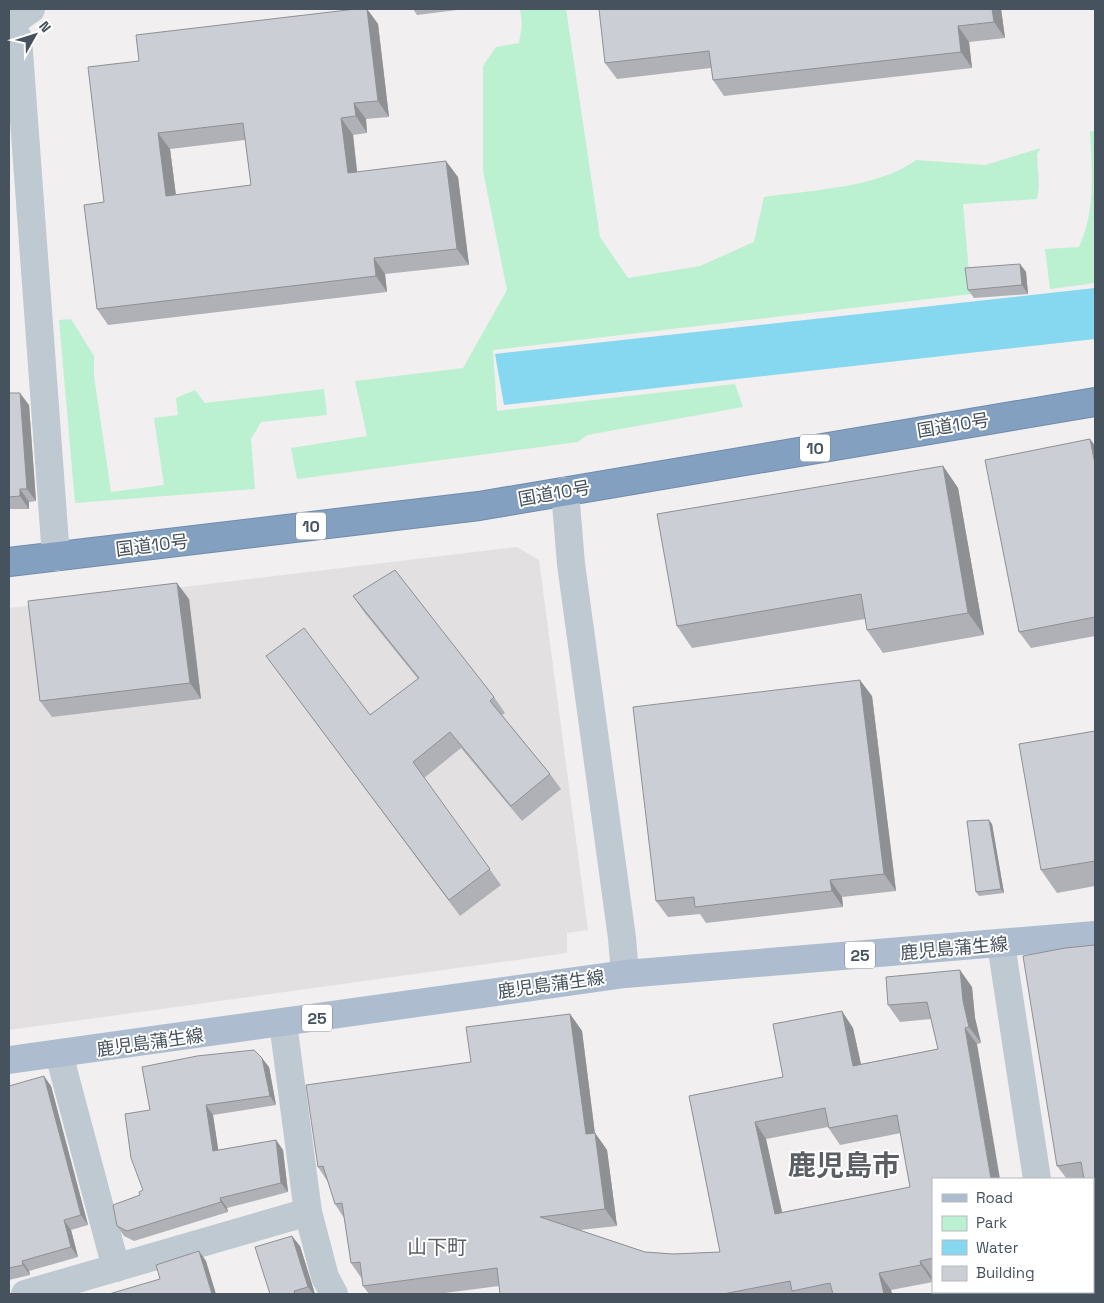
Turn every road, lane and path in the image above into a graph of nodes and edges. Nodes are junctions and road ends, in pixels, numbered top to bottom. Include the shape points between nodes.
1 (31, 9) edge
2 (9, 25) edge
3 (1095, 402) edge
4 (565, 490) junction
5 (56, 557) junction
6 (9, 562) edge
7 (1095, 935) edge
8 (1001, 944) junction
9 (625, 974) junction
10 (283, 1023) junction
11 (59, 1054) junction
12 (9, 1060) edge
13 (1037, 1178) edge
14 (308, 1212) junction
15 (116, 1268) junction
16 (26, 1294) edge
17 (334, 1294) edge

1 - 2 street
2 - 5 street via 18,38
3 - 4 highway, 国道10号 / 10
4 - 5 highway, 国道10号 / 10 via 479,506
4 - 9 street via 571,564
5 - 6 highway, 国道10号 / 10
7 - 8 main road, 鹿児島蒲生線 / 25
8 - 9 main road, 鹿児島蒲生線 / 25
8 - 13 street
9 - 10 main road, 鹿児島蒲生線 / 25
10 - 11 main road, 鹿児島蒲生線 / 25
10 - 14 street
11 - 12 main road, 鹿児島蒲生線 / 25
11 - 15 street
14 - 15 street
14 - 17 street via 324,1277
15 - 16 street

